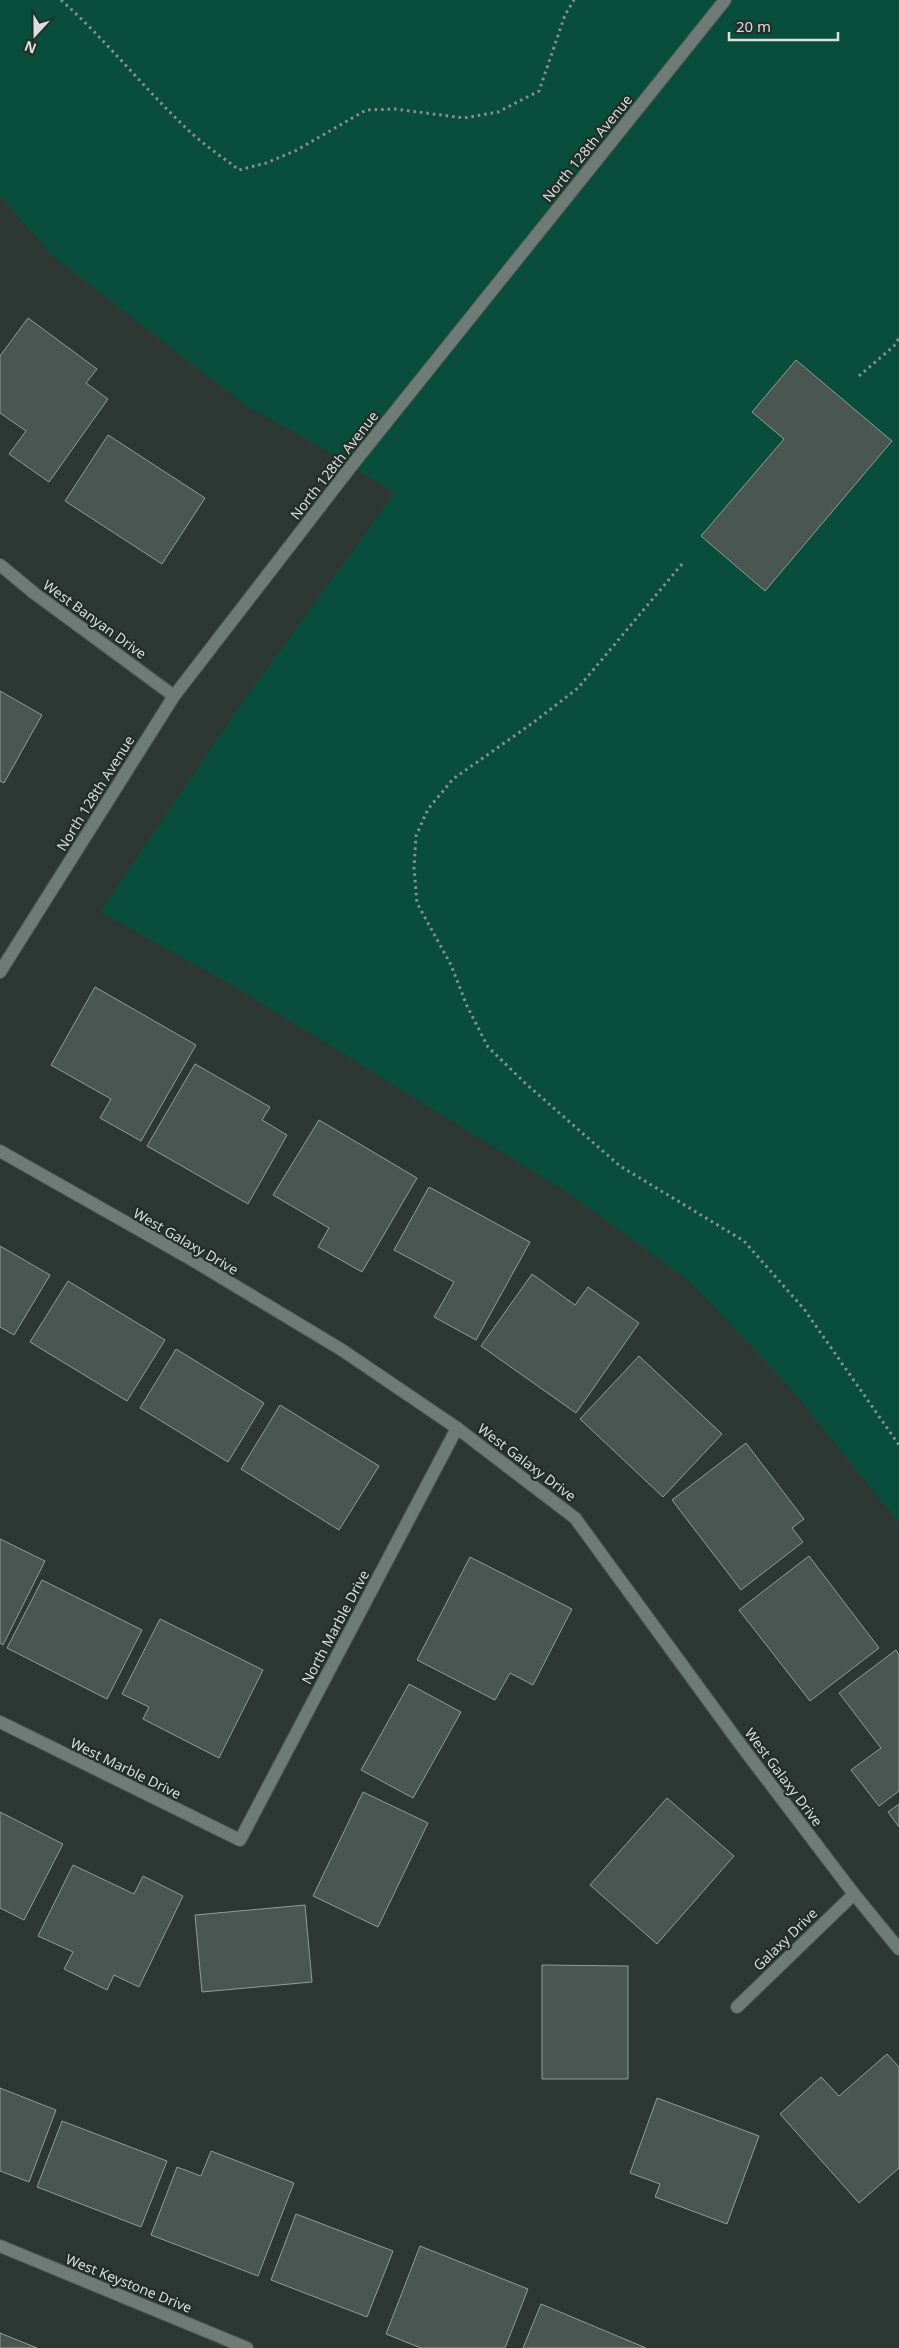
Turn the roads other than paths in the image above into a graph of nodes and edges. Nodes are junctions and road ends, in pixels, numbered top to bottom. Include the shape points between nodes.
1 (725, 0) edge
2 (0, 565) edge
3 (174, 696) junction
4 (0, 972) edge
5 (0, 1151) edge
6 (457, 1428) junction
7 (0, 1722) edge
8 (240, 1840) joint
9 (854, 1894) junction
10 (899, 1949) edge
11 (738, 2006) dead end
12 (0, 2246) edge
13 (247, 2348) edge

1 - 3 street, North 128th Avenue via 359,456
2 - 3 street, West Banyan Drive
3 - 4 street, North 128th Avenue
5 - 6 street, West Galaxy Drive via 189,1258 342,1350
6 - 8 street, North Marble Drive
6 - 9 street, West Galaxy Drive via 575,1518
7 - 8 street, West Marble Drive
9 - 10 street, West Galaxy Drive
9 - 11 street, Galaxy Drive
12 - 13 street, West Keystone Drive

